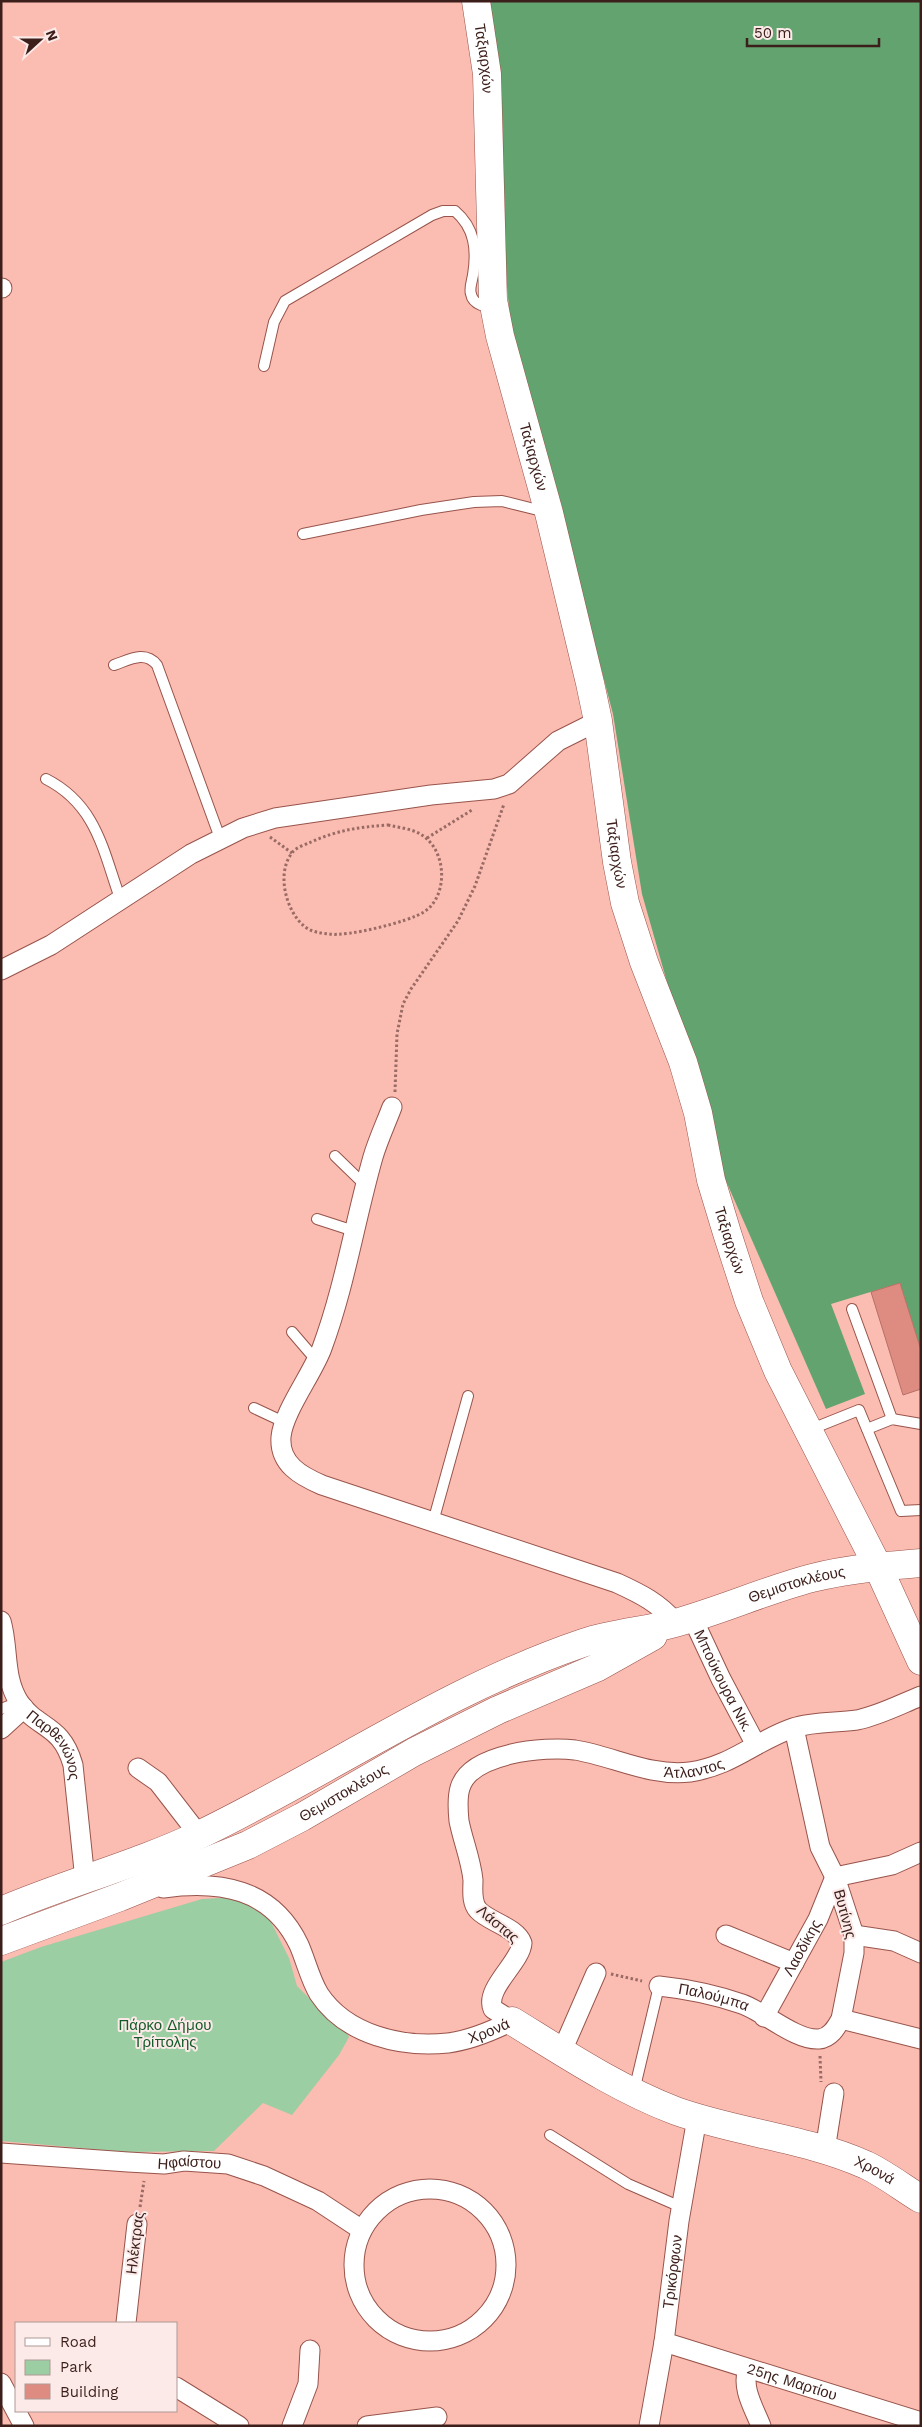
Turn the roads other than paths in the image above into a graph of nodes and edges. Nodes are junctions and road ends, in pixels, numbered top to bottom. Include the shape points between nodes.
1 (476, 1) edge
2 (493, 300) junction
3 (264, 366) dead end
4 (549, 513) junction
5 (303, 534) dead end
6 (114, 666) dead end
7 (598, 721) junction
8 (46, 779) dead end
9 (220, 838) junction
10 (121, 901) junction
11 (1, 970) edge
12 (392, 1107) road end
13 (335, 1156) dead end
14 (366, 1186) junction
15 (317, 1219) dead end
16 (354, 1231) junction
17 (852, 1310) dead end
18 (292, 1332) dead end
19 (316, 1360) junction
20 (468, 1396) dead end
21 (254, 1408) dead end
22 (892, 1419) junction
23 (286, 1422) junction
24 (921, 1424) edge
25 (867, 1429) junction
26 (808, 1430) junction
27 (921, 1510) edge
28 (433, 1522) junction
29 (921, 1563) edge
30 (878, 1567) junction
31 (1, 1620) edge
32 (684, 1620) junction
33 (921, 1661) edge
34 (921, 1696) edge
35 (22, 1705) junction
36 (1, 1709) edge
37 (794, 1728) junction
38 (1, 1729) edge
39 (756, 1745) junction
40 (138, 1768) dead end
41 (463, 1780) joint
42 (199, 1835) junction
43 (921, 1852) edge
44 (835, 1877) junction
45 (85, 1880) junction
46 (120, 1897) junction
47 (1, 1911) edge
48 (726, 1935) dead end
49 (854, 1936) junction
50 (1, 1941) edge
51 (921, 1953) edge
52 (794, 1963) junction
53 (596, 1973) road end
54 (659, 1986) joint
55 (764, 2017) junction
56 (841, 2019) junction
57 (512, 2021) junction
58 (826, 2037) joint
59 (921, 2039) edge
60 (562, 2051) junction
61 (634, 2092) junction
62 (834, 2093) road end
63 (698, 2118) junction
64 (550, 2135) dead end
65 (825, 2150) junction
66 (1, 2153) edge
67 (921, 2199) edge
68 (681, 2207) junction
69 (137, 2224) road end
70 (362, 2230) junction
71 (126, 2322) edge
72 (664, 2342) junction
73 (310, 2350) dead end
74 (748, 2369) junction
75 (8, 2388) edge
76 (178, 2388) edge
77 (15, 2405) edge
78 (18, 2412) edge
79 (429, 2418) dead end
80 (921, 2422) edge
81 (654, 2424) edge
82 (24, 2426) edge
83 (239, 2426) edge
84 (292, 2426) edge
85 (367, 2426) edge
86 (761, 2426) edge

1 - 2 street, Ταξιαρχών via 487,74
2 - 3 lane via 481,305 474,302 470,293 475,259 469,225 455,210 443,211 386,240 285,302 274,322
2 - 4 street, Ταξιαρχών
4 - 5 lane via 502,501 474,502
4 - 7 street, Ταξιαρχών
6 - 9 lane via 144,656 157,665
7 - 9 street via 558,741 510,784 494,789 275,818
7 - 26 street, Ταξιαρχών via 617,862 632,927 683,1062 716,1197 749,1301
8 - 10 lane via 69,793 89,815
9 - 10 street
10 - 11 street via 35,954
12 - 14 street, Μπούκουρα Νικ.
13 - 14 lane
14 - 16 street, Μπούκουρα Νικ.
15 - 16 lane
16 - 19 street, Μπούκουρα Νικ. via 348,1263
17 - 22 lane
18 - 19 lane
19 - 23 street, Μπούκουρα Νικ.
20 - 28 lane
21 - 23 lane
22 - 24 lane
22 - 25 lane
23 - 28 street, Μπούκουρα Νικ. via 281,1436 283,1454 300,1476
25 - 26 lane via 859,1410
25 - 27 lane via 901,1511
26 - 30 street, Ταξιαρχών
28 - 32 street, Μπούκουρα Νικ. via 617,1583
29 - 30 street, Θεμιστοκλέους
30 - 32 street, Θεμιστοκλέους via 810,1578
30 - 33 street, Ταξιαρχών
31 - 35 street, Παρθενώνος via 9,1680
32 - 39 street, Μπούκουρα Νικ. via 721,1679
32 - 42 street, Θεμιστοκλέους via 586,1642 487,1683
32 - 46 street, Θεμιστοκλέους via 596,1668 498,1710 414,1752 256,1841
34 - 37 street, Άτλαντος via 859,1720
35 - 36 lane
35 - 38 street
35 - 45 street, Παρθενώνος via 54,1731 69,1752
37 - 39 street, Άτλαντος
37 - 44 street, Βυτίνης via 820,1847
39 - 41 street, Άτλαντος via 719,1766 672,1773 575,1750 541,1750 484,1763
40 - 42 street via 158,1782
41 - 57 street, Λάστας via 458,1798 459,1822 471,1869 475,1906 518,1936 522,1943 491,2003 493,2009
42 - 45 street, Θεμιστοκλέους
43 - 44 street via 892,1865
44 - 49 street, Βυτίνης
44 - 52 street, Λαοδίκης via 818,1919
45 - 47 street, Θεμιστοκλέους
46 - 50 street, Θεμιστοκλέους
46 - 57 street, Χρονά via 204,1884 229,1887 255,1897 278,1914 291,1930 318,1992 328,2006 359,2028 377,2036 414,2043 448,2043 491,2031
48 - 52 street
49 - 51 street via 894,1941
49 - 56 street, Βυτίνης via 854,1953
52 - 55 street, Λαοδίκης
53 - 60 street
54 - 55 street, Παλούμπα via 744,2004
54 - 61 lane
55 - 58 street, Παλούμπα via 808,2038
56 - 58 street, Βυτίνης
56 - 59 street
57 - 60 street, Χρονά
60 - 61 street, Χρονά
61 - 63 street, Χρονά
62 - 65 street
63 - 65 street, Χρονά
63 - 68 street, Τρικόρφων
64 - 68 lane via 628,2184
65 - 67 street, Χρονά via 867,2166
66 - 70 street, Ηφαίστου via 146,2163 228,2164 264,2176 318,2201
68 - 72 street, Τρικόρφων
69 - 71 street, Ηλέκτρας
70 - 70 street via 354,2251 357,2287 370,2312 386,2327 405,2337 426,2341 448,2339 468,2331 498,2300 505,2279 506,2257 500,2236 489,2217 474,2202 454,2192 433,2188 411,2190 391,2198 374,2212
72 - 74 street, 25ης Μαρτίου
72 - 81 street, Τρικόρφων
73 - 84 street via 308,2384
74 - 80 street, 25ης Μαρτίου
74 - 86 street via 747,2391
75 - 77 street
76 - 83 street
78 - 82 street
79 - 85 street

